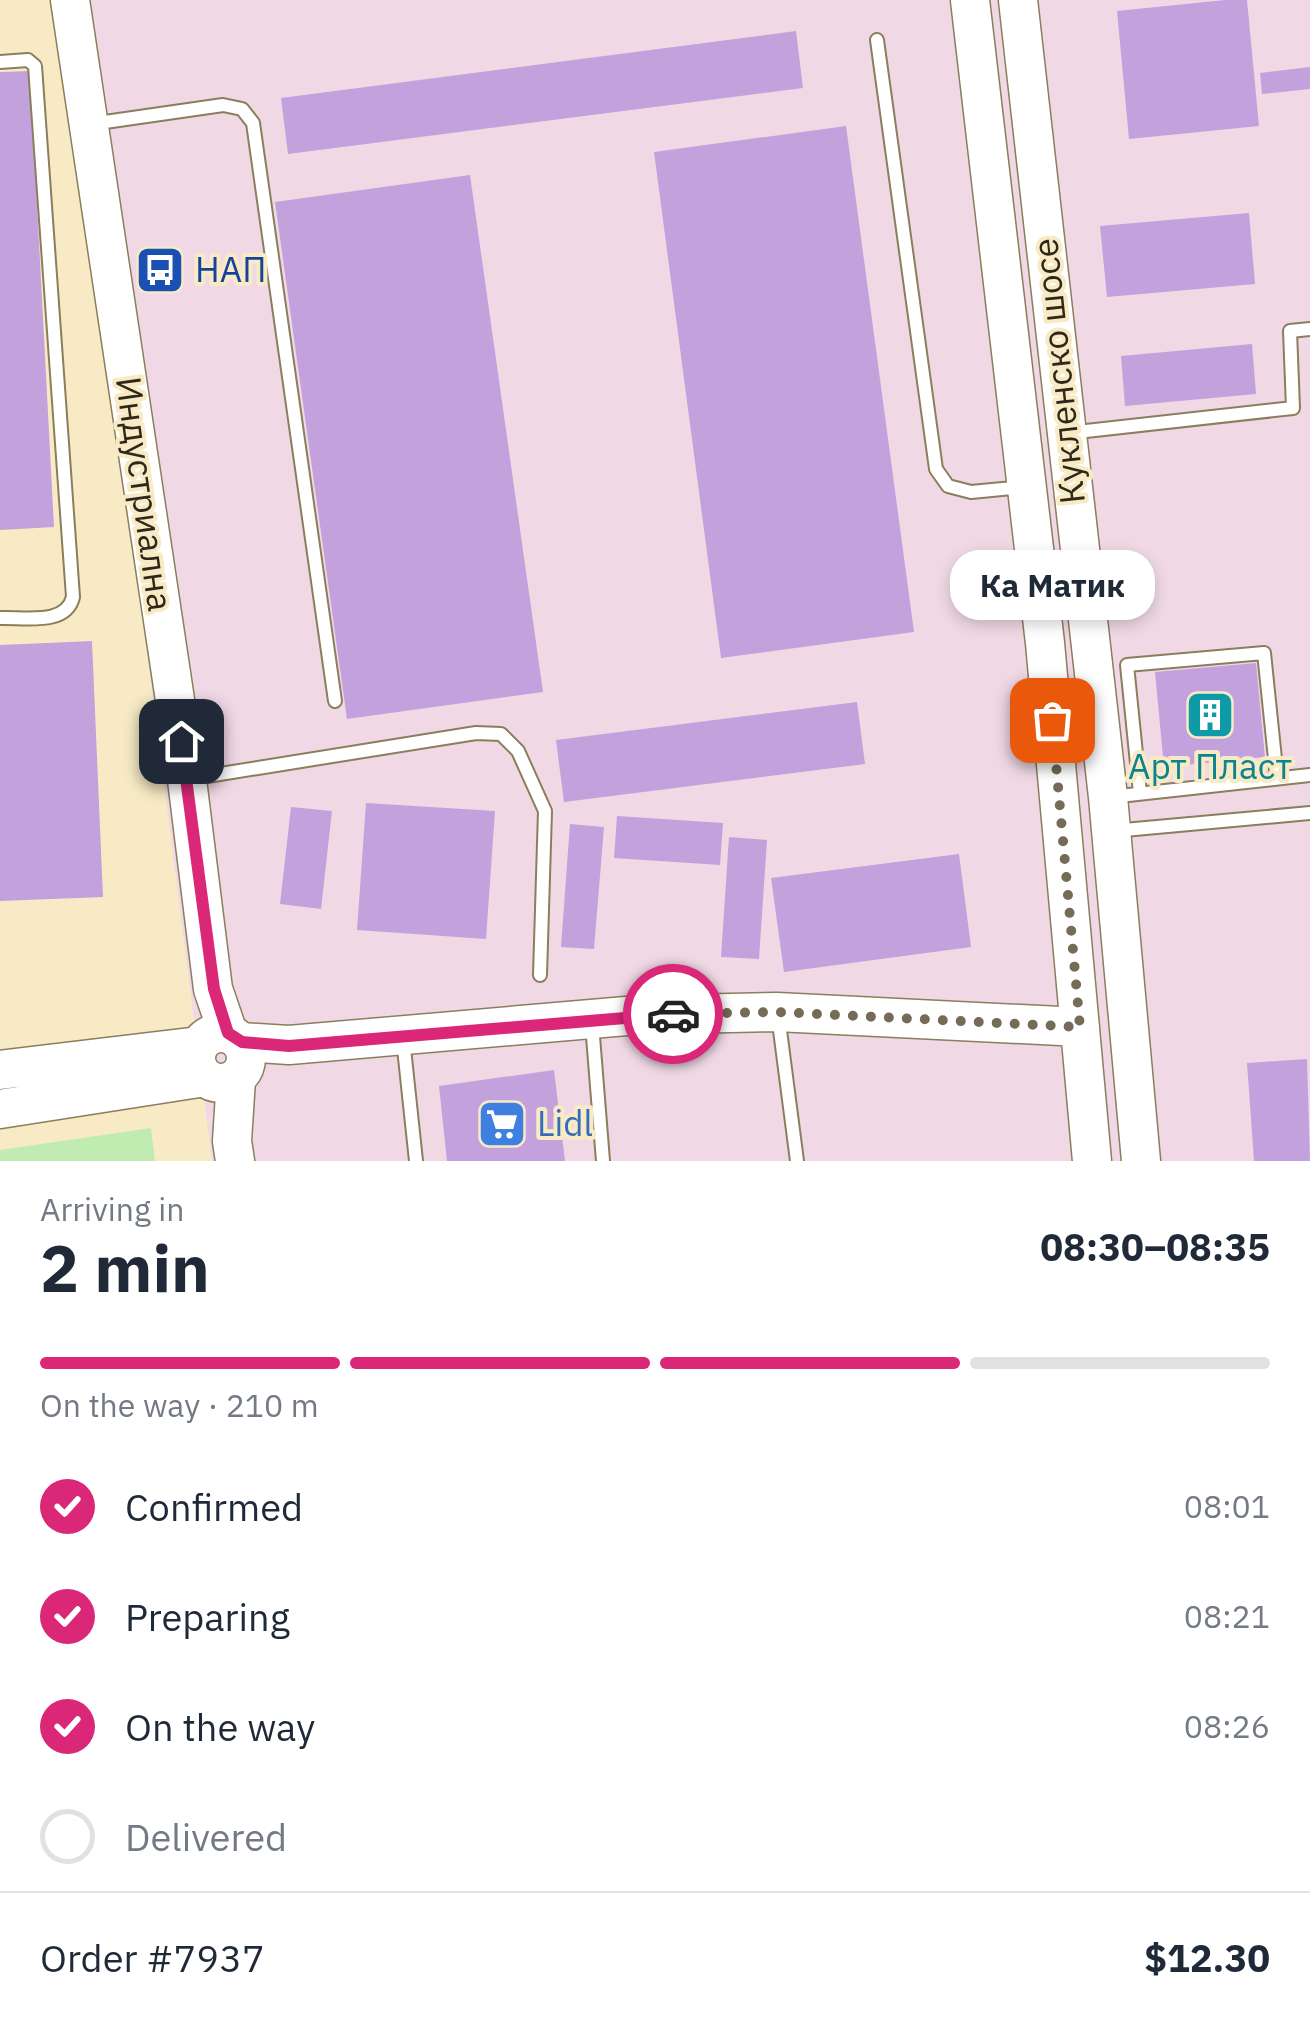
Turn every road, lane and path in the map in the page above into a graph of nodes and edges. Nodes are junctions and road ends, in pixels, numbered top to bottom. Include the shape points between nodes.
1 (70, 0) edge
2 (970, 0) edge
3 (1018, 0) edge
4 (876, 40) dead end
5 (0, 62) edge
6 (89, 124) junction
7 (1310, 329) edge
8 (1066, 433) junction
9 (1027, 487) junction
10 (0, 618) edge
11 (336, 701) dead end
12 (1310, 775) edge
13 (1276, 778) junction
14 (186, 780) junction
15 (1119, 807) junction
16 (1310, 813) edge
17 (540, 975) dead end
18 (777, 1012) junction
19 (592, 1019) junction
20 (1080, 1027) junction
21 (402, 1036) junction
22 (222, 1057) junction
23 (0, 1070) edge
24 (0, 1109) edge
25 (234, 1151) edge
26 (416, 1161) edge
27 (602, 1161) edge
28 (796, 1161) edge
29 (1092, 1161) edge
30 (1141, 1161) edge

1 - 6 street, Индустриална
2 - 9 street, Кукленско шосе
3 - 8 street, Кукленско шосе
4 - 9 lane via 936,469 948,486 971,492
5 - 10 lane via 28,60 35,66 73,597 61,616
6 - 11 lane via 223,105 242,109 253,123
6 - 14 street, Индустриална
7 - 8 lane via 1290,331 1293,408
8 - 15 street, Кукленско шосе
9 - 20 street, Кукленско шосе
12 - 13 lane
13 - 15 lane
13 - 15 lane via 1264,653 1127,665
14 - 17 lane via 501,734 518,751 545,810
14 - 22 street, Индустриална
15 - 16 lane
15 - 30 street, Кукленско шосе
18 - 19 street
18 - 20 street
18 - 28 lane
19 - 21 street
19 - 27 lane
20 - 29 street, Кукленско шосе
21 - 22 street
21 - 26 lane
22 - 23 street
22 - 24 street
22 - 25 street, Индустриална

